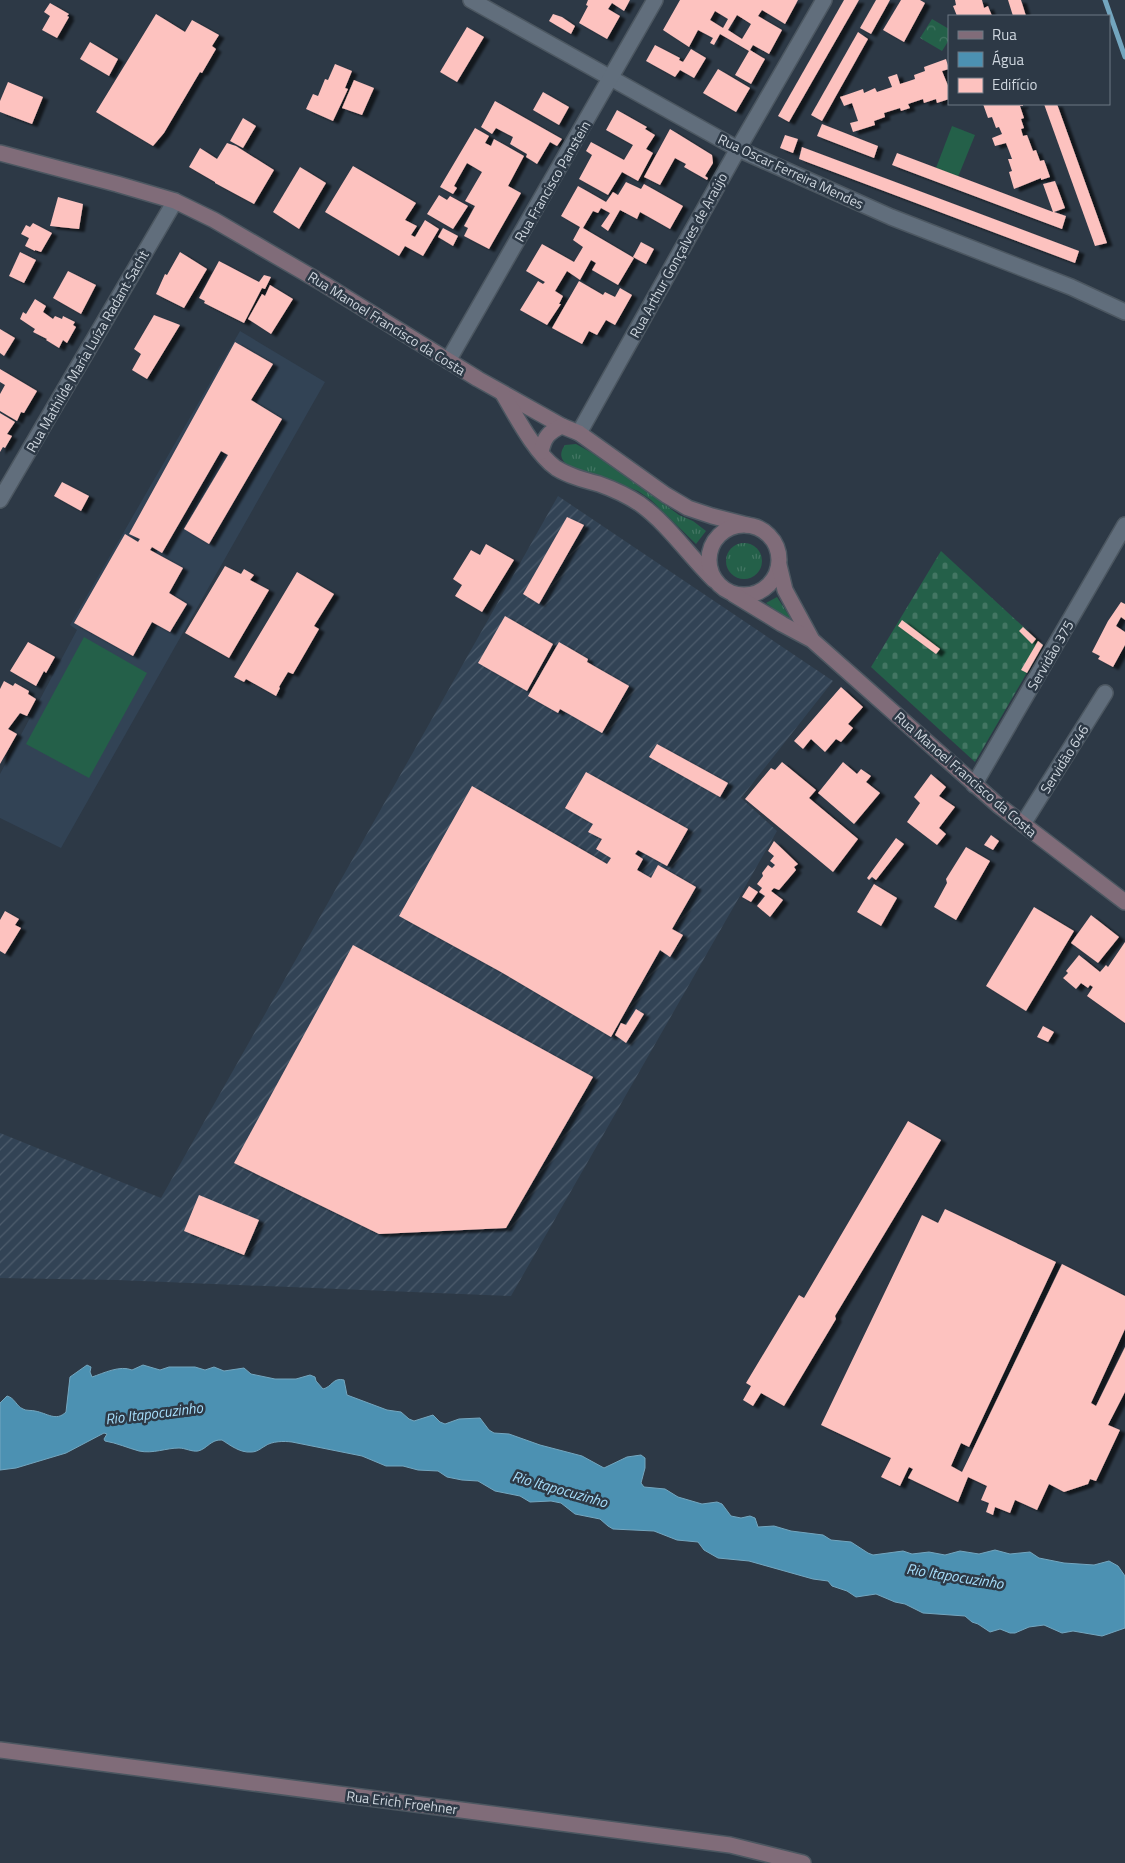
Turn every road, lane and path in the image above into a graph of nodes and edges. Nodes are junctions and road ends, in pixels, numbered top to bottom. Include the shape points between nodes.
1 (471, 0) edge
2 (655, 0) edge
3 (824, 0) edge
4 (611, 78) junction
5 (738, 149) junction
6 (0, 153) edge
7 (175, 201) junction
8 (1125, 312) edge
9 (448, 361) junction
10 (502, 393) junction
11 (562, 426) junction
12 (579, 434) junction
13 (541, 452) junction
14 (0, 500) edge
15 (747, 525) junction
16 (1125, 525) edge
17 (779, 565) junction
18 (714, 580) junction
19 (733, 594) junction
20 (812, 640) junction
21 (1105, 693) dead end
22 (974, 784) junction
23 (1023, 824) junction
24 (1125, 902) edge
25 (0, 1750) edge
26 (802, 1863) edge

1 - 4 street, Rua Oscar Ferreira Mendes
2 - 4 street, Rua Francisco Panstein
3 - 5 street, Rua Arthur Gonçalves de Araújo
4 - 5 street, Rua Oscar Ferreira Mendes
4 - 9 street, Rua Francisco Panstein
5 - 8 street, Rua Oscar Ferreira Mendes via 891,217 1071,287
5 - 12 street, Rua Arthur Gonçalves de Araújo
6 - 7 main road, Rua Manoel Francisco da Costa
7 - 9 main road, Rua Manoel Francisco da Costa via 243,235
7 - 14 street, Rua Mathilde Maria Luíza Radant Sacht
9 - 10 main road, Rua Manoel Francisco da Costa
10 - 11 main road
10 - 13 main road, Rua Manoel Francisco da Costa
11 - 12 main road
11 - 13 main road via 546,435
12 - 15 main road via 688,508
13 - 18 main road, Rua Manoel Francisco da Costa via 556,468 619,492 639,504
15 - 17 main road via 766,533 774,543
15 - 18 main road via 731,528 716,538 708,559
16 - 22 street, Servidão 375
17 - 19 main road via 775,578 767,587 745,596
17 - 20 main road, Rua Manoel Francisco da Costa via 785,590
18 - 19 main road
19 - 20 main road, Rua Manoel Francisco da Costa
20 - 22 main road, Rua Manoel Francisco da Costa
21 - 23 street, Servidão 646
22 - 23 main road, Rua Manoel Francisco da Costa
23 - 24 main road, Rua Manoel Francisco da Costa
25 - 26 main road, Rua Erich Froehner via 730,1845

